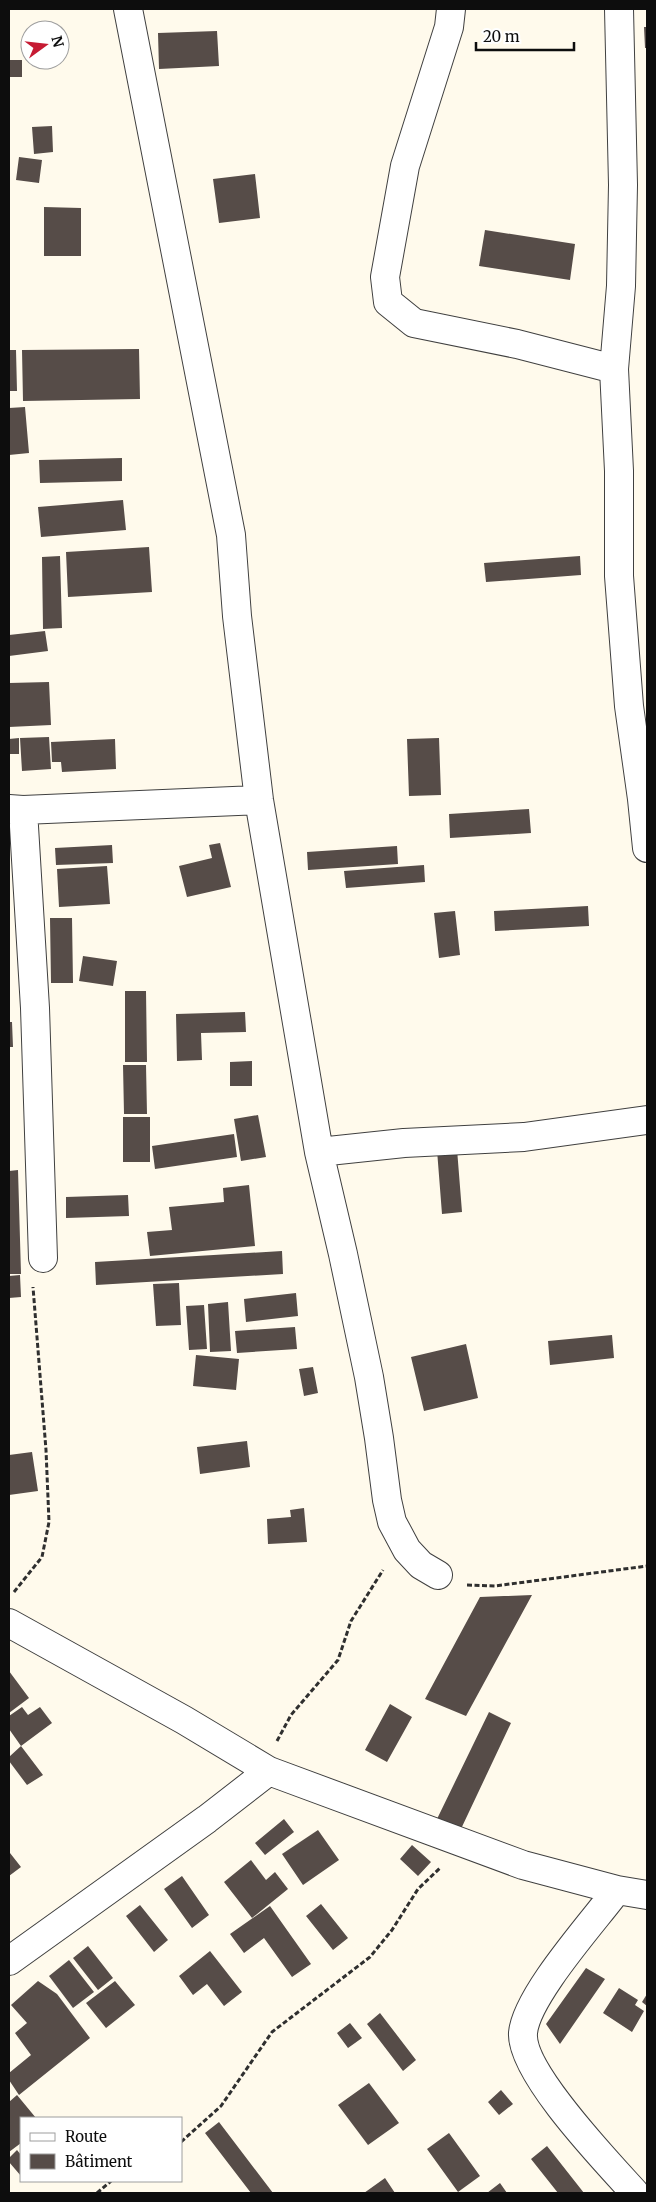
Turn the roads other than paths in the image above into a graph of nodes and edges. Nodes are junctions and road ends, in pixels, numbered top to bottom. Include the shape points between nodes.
1 (128, 9) edge
2 (451, 9) edge
3 (618, 9) edge
4 (614, 369) junction
5 (259, 800) junction
6 (16, 810) edge
7 (647, 848) edge
8 (647, 1120) edge
9 (319, 1152) junction
10 (43, 1258) road end
11 (438, 1575) road end
12 (9, 1623) edge
13 (269, 1770) junction
14 (618, 1890) junction
15 (647, 1895) edge
16 (9, 1961) edge
17 (635, 2193) edge

1 - 5 street via 231,535 237,616
2 - 4 street via 449,27 405,166 384,277 388,302 414,323 517,344
3 - 4 street via 623,185 621,286
4 - 7 street via 620,471 620,576 629,706
5 - 6 street
5 - 9 street
6 - 10 street via 35,1008
8 - 9 street via 524,1137 404,1143
9 - 11 street via 368,1377 392,1522 407,1550 421,1566
12 - 13 street
13 - 14 street via 464,1845 523,1865
13 - 16 street via 207,1820
14 - 15 street
14 - 17 street via 549,1978 532,2008 523,2033 529,2060 566,2114

